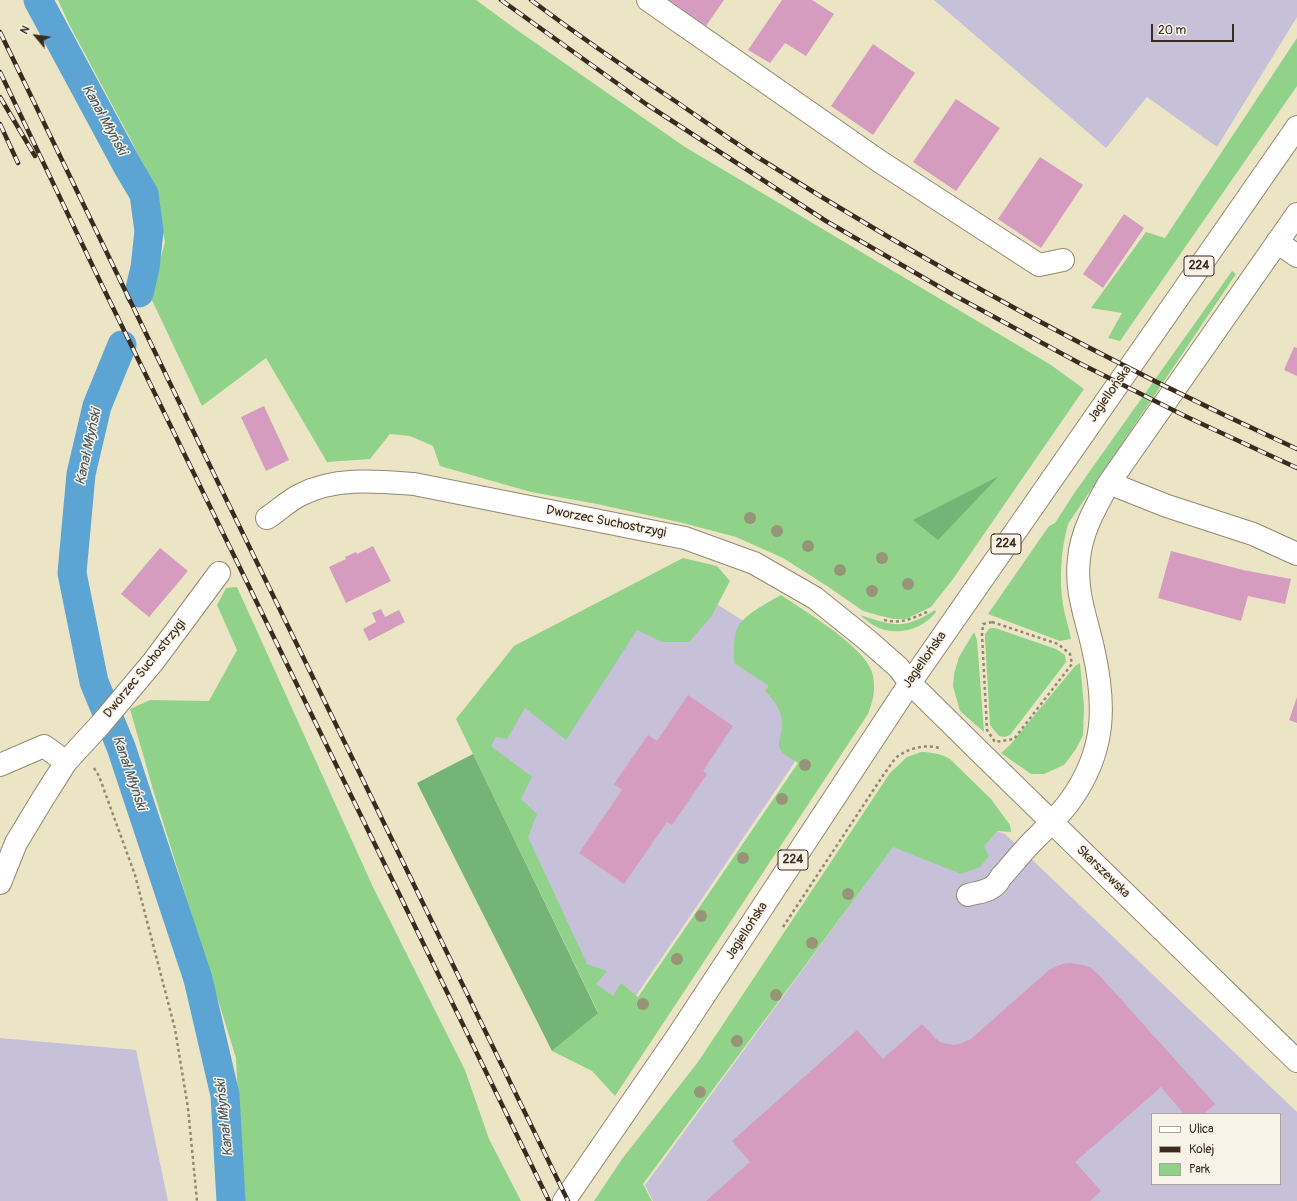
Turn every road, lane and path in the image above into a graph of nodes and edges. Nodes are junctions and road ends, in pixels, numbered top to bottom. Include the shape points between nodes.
1 (648, 0) edge
2 (1297, 126) edge
3 (1297, 214) edge
4 (1278, 242) junction
5 (1297, 256) edge
6 (1063, 260) dead end
7 (1109, 483) junction
8 (267, 518) dead end
9 (1297, 554) edge
10 (219, 573) dead end
11 (992, 622) joint
12 (910, 683) junction
13 (942, 749) dead end
14 (73, 754) junction
15 (0, 765) edge
16 (1052, 822) junction
17 (0, 883) edge
18 (968, 895) dead end
19 (779, 932) dead end
20 (1297, 1061) edge
21 (197, 1201) edge
22 (564, 1201) edge

1 - 6 street via 879,161 1039,265
2 - 12 street, Jagiellońska / 224
3 - 4 street
4 - 5 street
4 - 7 street
7 - 9 street via 1253,534
7 - 16 street via 1094,509 1079,558 1079,593 1100,685 1100,734 1087,775
8 - 12 street, Dworzec Suchostrzygi via 299,496 320,487 370,481 414,484 685,538 754,563 815,598 898,667
10 - 14 street, Dworzec Suchostrzygi via 153,662
11 - 11 path via 983,624 982,635 987,730 995,742 1014,739 1072,664 1070,654 1058,644
12 - 16 street, Skarszewska
12 - 22 street, Jagiellońska / 224 via 677,1037
13 - 19 path via 922,746 898,757 884,774
14 - 15 street via 44,746
14 - 17 street, Dworzec Suchostrzygi via 16,844
14 - 21 path via 98,776 135,875 175,1029 188,1108
16 - 18 street via 992,888
16 - 20 street, Skarszewska

